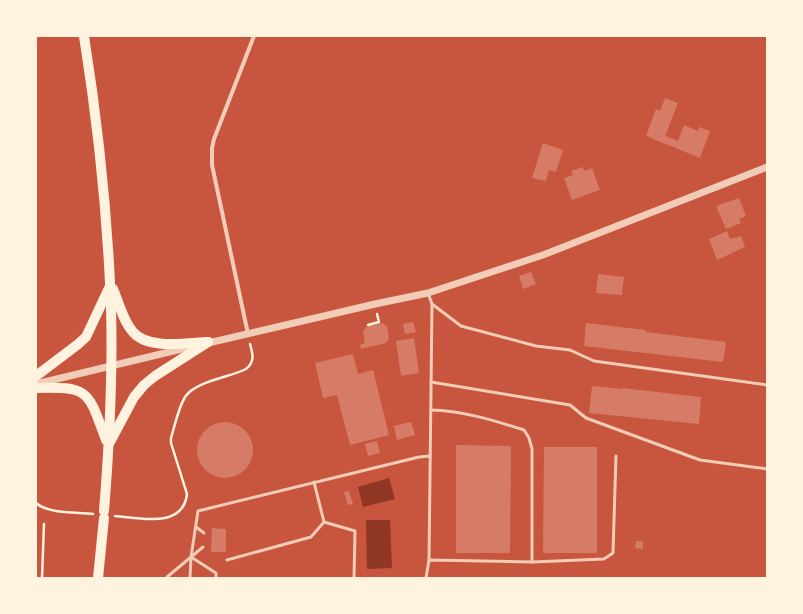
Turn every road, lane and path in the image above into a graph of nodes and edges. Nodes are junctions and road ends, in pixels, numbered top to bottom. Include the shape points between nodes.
1 (84, 36) edge
2 (254, 36) edge
3 (767, 167) edge
4 (110, 284) junction
5 (428, 293) junction
6 (375, 304) junction
7 (432, 304) junction
8 (368, 325) dead end
9 (248, 334) junction
10 (208, 342) junction
11 (111, 366) junction
12 (36, 376) edge
13 (431, 382) junction
14 (36, 384) edge
15 (767, 385) edge
16 (36, 388) edge
17 (431, 410) junction
18 (108, 446) junction
19 (430, 456) junction
20 (616, 456) dead end
21 (767, 469) edge
22 (314, 482) junction
23 (36, 503) edge
24 (51, 510) dead end
25 (151, 519) dead end
26 (324, 522) junction
27 (44, 524) dead end
28 (196, 527) junction
29 (204, 533) dead end
30 (203, 547) dead end
31 (191, 556) junction
32 (227, 560) dead end
33 (429, 560) junction
34 (532, 562) junction
35 (42, 578) edge
36 (98, 578) edge
37 (167, 578) edge
38 (190, 578) edge
39 (216, 578) edge
40 (354, 578) edge
41 (427, 578) edge

1 - 4 main road via 100,150
2 - 9 street via 214,139 211,156
3 - 5 street via 543,254
4 - 10 main road via 127,324 141,339 169,344
4 - 11 main road
4 - 12 main road via 86,337
5 - 6 street
5 - 7 lane
6 - 8 path via 379,322
6 - 9 street
7 - 13 lane
7 - 15 lane via 461,326 536,346 570,350 594,361
9 - 10 street
9 - 25 path via 253,355 250,366 208,382 185,398 171,443 187,494 186,502 183,508 172,516
10 - 11 street
10 - 18 main road via 144,385 134,397
11 - 14 street
11 - 18 main road
13 - 17 lane
13 - 21 lane via 570,405 586,418 700,460
16 - 18 main road via 66,388 85,394 93,406
17 - 19 lane
17 - 34 lane via 474,417 524,430 532,449
18 - 36 main road
19 - 22 lane
19 - 33 lane
20 - 34 lane via 613,553 604,559
22 - 26 lane
22 - 28 lane via 198,511
23 - 24 path
26 - 32 lane via 311,537
26 - 40 lane via 354,531
27 - 35 path
28 - 29 lane
28 - 31 lane
30 - 31 lane
31 - 37 lane
31 - 38 lane
31 - 39 lane via 216,574
33 - 34 lane
33 - 41 lane

